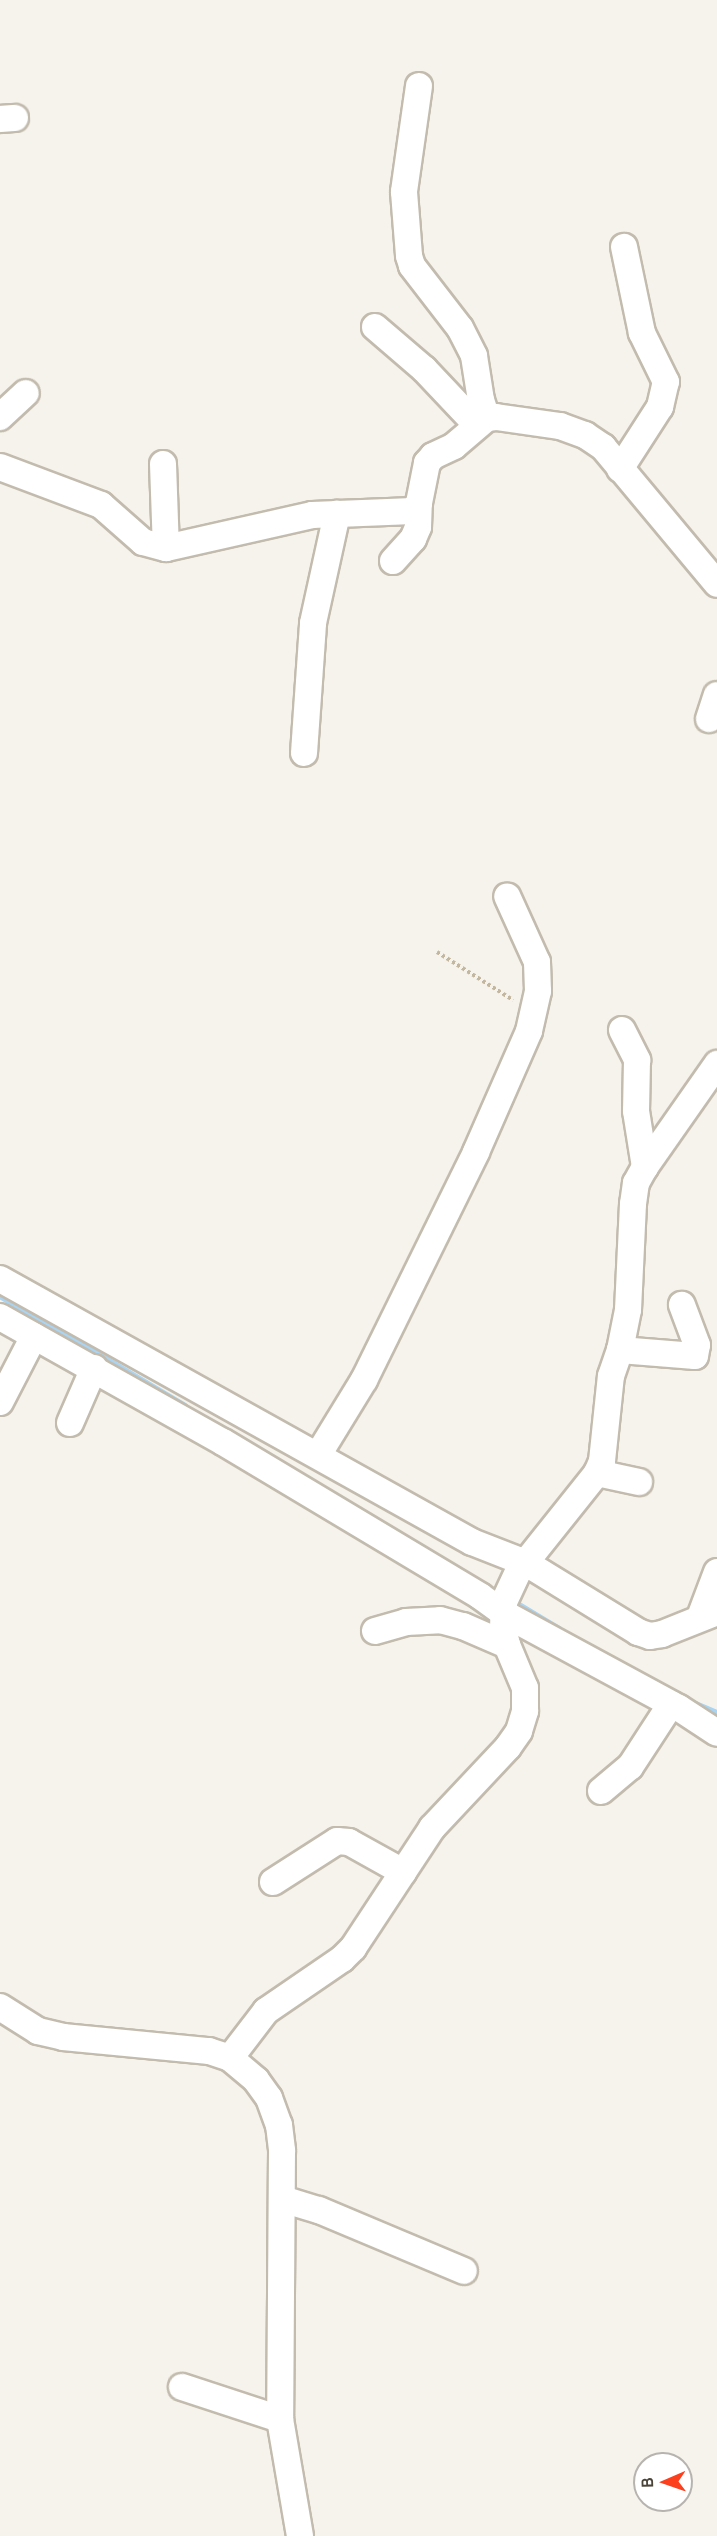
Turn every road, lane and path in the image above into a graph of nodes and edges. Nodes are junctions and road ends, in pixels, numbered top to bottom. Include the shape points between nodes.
1 (419, 86) dead end
2 (624, 247) dead end
3 (375, 327) dead end
4 (26, 393) dead end
5 (0, 417) edge
6 (482, 422) junction
7 (163, 464) dead end
8 (0, 467) edge
9 (620, 469) junction
10 (419, 503) junction
11 (337, 513) junction
12 (166, 548) junction
13 (393, 561) dead end
14 (717, 584) edge
15 (717, 695) edge
16 (709, 719) dead end
17 (304, 753) dead end
18 (507, 896) dead end
19 (437, 952) dead end
20 (534, 1014) junction
21 (622, 1030) dead end
22 (717, 1064) edge
23 (645, 1167) junction
24 (0, 1279) edge
25 (682, 1305) dead end
26 (0, 1317) edge
27 (34, 1336) junction
28 (620, 1350) junction
29 (94, 1368) junction
30 (0, 1402) edge
31 (70, 1423) dead end
32 (318, 1455) junction
33 (597, 1473) junction
34 (639, 1482) dead end
35 (522, 1567) junction
36 (717, 1572) edge
37 (503, 1608) junction
38 (708, 1615) edge
39 (375, 1631) dead end
40 (507, 1644) junction
41 (682, 1710) junction
42 (717, 1733) edge
43 (601, 1791) dead end
44 (403, 1872) junction
45 (273, 1882) dead end
46 (0, 2007) edge
47 (230, 2058) junction
48 (282, 2199) junction
49 (464, 2271) dead end
50 (182, 2387) dead end
51 (280, 2419) junction
52 (300, 2536) edge

1 - 6 street via 404,192 409,256 412,266 460,328 474,356
2 - 9 street via 642,333 666,382 660,407
3 - 6 street
4 - 5 street
6 - 9 street via 496,417 560,426 603,447
6 - 10 street via 427,463
7 - 12 street
8 - 12 street via 101,505 143,542
9 - 14 street
10 - 11 street via 405,513
10 - 13 street via 413,539
11 - 12 street via 312,515
11 - 17 street via 313,622
15 - 16 street
18 - 20 street via 537,962
19 - 20 path
20 - 32 street via 476,1152 364,1380
21 - 23 street via 637,1060 636,1111
22 - 23 street
23 - 28 street via 636,1183 633,1204 628,1310
24 - 32 street
25 - 28 street via 697,1345 695,1356
26 - 27 street
27 - 29 street
27 - 30 street
28 - 33 street via 611,1376 604,1449
29 - 31 street
29 - 37 street
32 - 35 street
33 - 34 street
33 - 35 street
35 - 37 street
35 - 38 street via 638,1632 662,1634
36 - 38 street
37 - 40 street
37 - 41 street
39 - 40 street via 406,1622 440,1620
40 - 44 street via 525,1688 525,1710 519,1731 508,1748 443,1815
41 - 42 street
41 - 43 street via 630,1767
44 - 45 street via 349,1842 337,1841
44 - 47 street via 342,1959 266,2011
46 - 47 street via 38,2031 63,2037 209,2051
47 - 48 street via 256,2080 269,2098 279,2125
48 - 49 street via 319,2210
48 - 51 street
50 - 51 street
51 - 52 street

